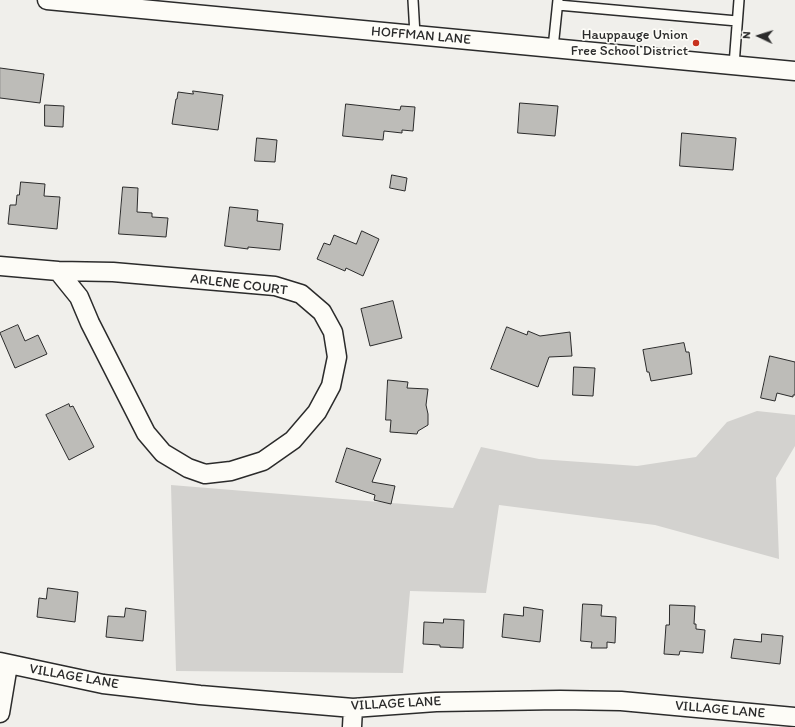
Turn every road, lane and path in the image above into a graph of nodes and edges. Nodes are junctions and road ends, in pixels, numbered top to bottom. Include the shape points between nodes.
1 (47, 0) edge
2 (413, 0) edge
3 (739, 0) edge
4 (558, 2) edge
5 (737, 21) junction
6 (415, 35) junction
7 (553, 48) junction
8 (734, 66) junction
9 (795, 71) edge
10 (0, 266) edge
11 (58, 271) junction
12 (4, 663) edge
13 (354, 708) junction
14 (0, 713) edge
15 (795, 717) edge
16 (352, 727) edge

1 - 6 street, HOFFMAN LANE
2 - 6 lane
3 - 5 lane
4 - 5 lane
4 - 7 lane
5 - 8 lane
6 - 7 street, HOFFMAN LANE
7 - 8 street, HOFFMAN LANE
8 - 9 street, HOFFMAN LANE
10 - 11 street, ARLENE COURT
11 - 11 street, ARLENE COURT via 144,274 275,286 301,294 322,312 333,332 337,357 331,386 318,412 293,440 262,461 231,471 205,474 188,468 163,453 146,433 79,297
12 - 13 street, VILLAGE LANE via 103,684
12 - 14 street
13 - 15 street, VILLAGE LANE via 436,702 613,701
13 - 16 street

